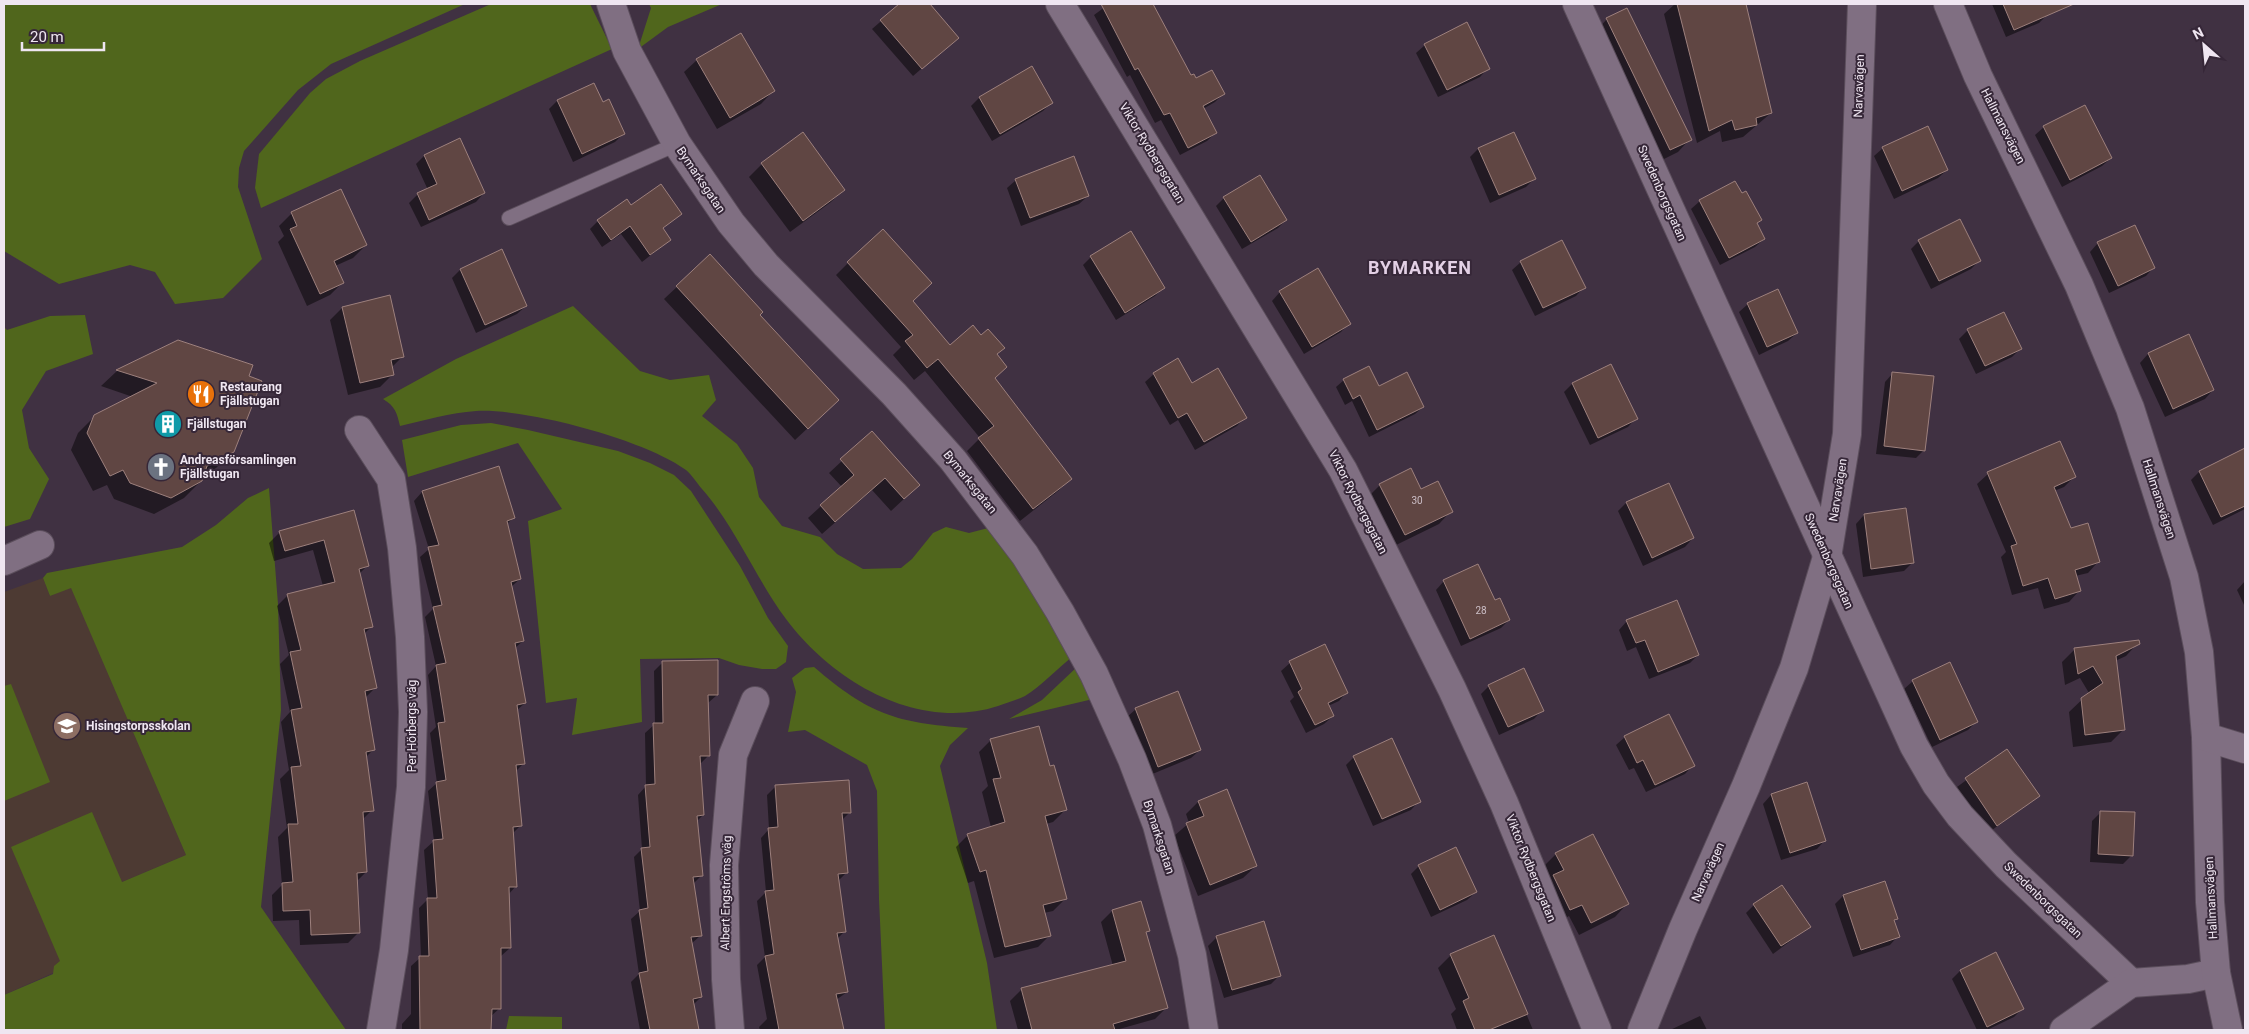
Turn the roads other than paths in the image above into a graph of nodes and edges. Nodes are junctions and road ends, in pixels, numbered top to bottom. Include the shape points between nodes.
1 (611, 4) edge
2 (1060, 4) edge
3 (1577, 4) edge
4 (1862, 4) edge
5 (1948, 4) edge
6 (677, 144) junction
7 (509, 218) dead end
8 (359, 430) dead end
9 (40, 544) dead end
10 (1827, 557) junction
11 (4, 561) edge
12 (755, 701) dead end
13 (2206, 737) junction
14 (2245, 749) edge
15 (2216, 974) junction
16 (2131, 983) junction
17 (381, 1030) edge
18 (730, 1030) edge
19 (1204, 1030) edge
20 (1598, 1030) edge
21 (1642, 1030) edge
22 (2064, 1030) edge
23 (2228, 1030) edge

1 - 6 street, Bymarksgatan via 627,50
2 - 20 street, Viktor Rydbergsgatan via 1343,470 1452,689 1504,803
3 - 10 street, Swedenborgsgatan
4 - 10 street, Narvavägen via 1847,434
5 - 13 street, Hallmansvägen via 1978,76 2079,285 2130,408 2184,576 2199,652
6 - 7 lane
6 - 19 street, Bymarksgatan via 731,223 766,265 894,394 953,460 1025,555 1060,612 1098,682 1157,825 1192,955
8 - 17 street, Per Hörbergs väg via 391,479 402,548 413,712 411,787 394,950
9 - 11 street
10 - 16 street, Swedenborgsgatan via 1914,746 1936,784 1960,816 2006,865
10 - 21 street, Narvavägen via 1794,668
12 - 18 street, Albert Engströms väg via 733,755 724,865
13 - 14 street
13 - 15 street, Hallmansvägen via 2210,902
15 - 16 street
15 - 23 street, Hallmansvägen
16 - 22 street

